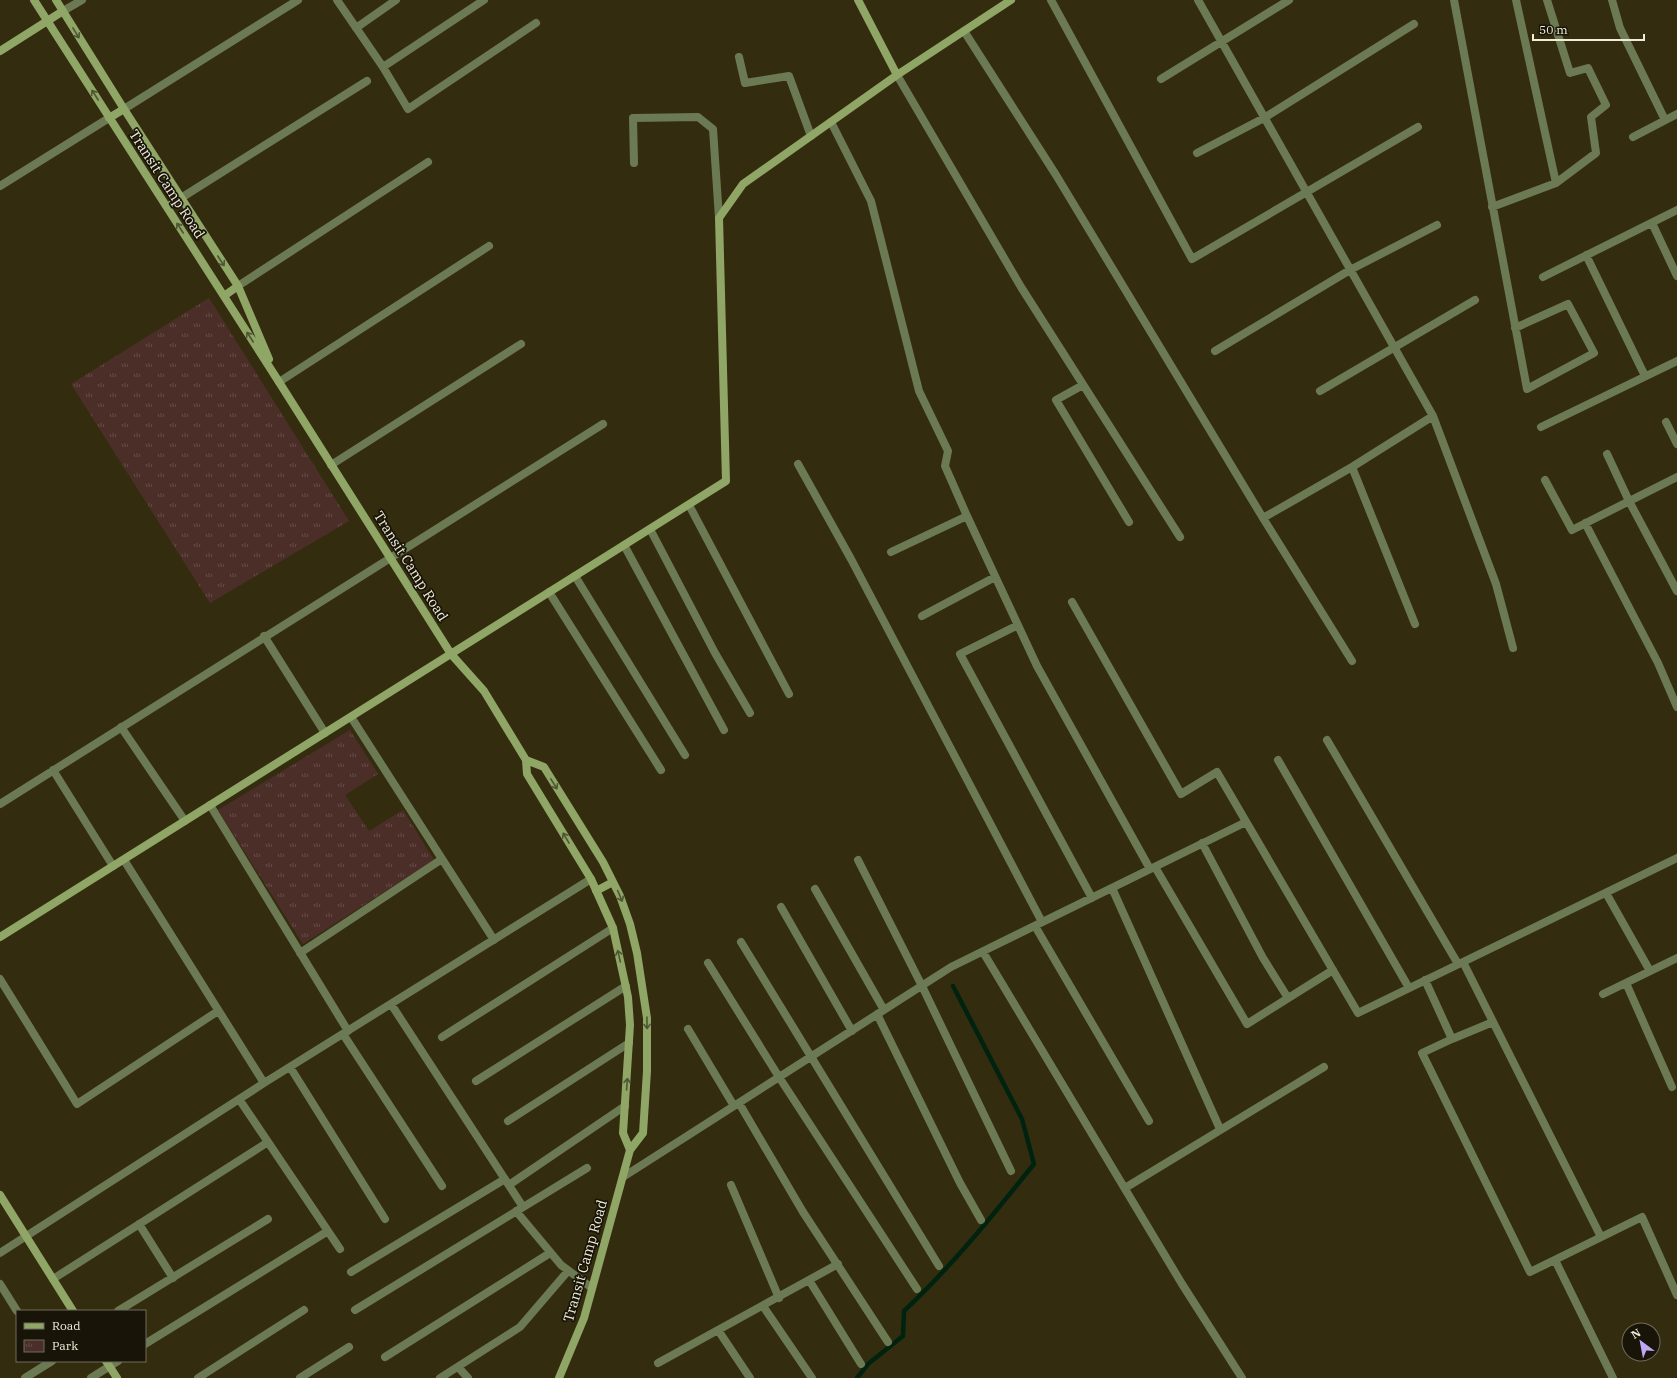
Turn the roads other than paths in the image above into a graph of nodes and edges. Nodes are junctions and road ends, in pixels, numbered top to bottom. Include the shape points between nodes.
1 (34, 0) edge
2 (56, 0) edge
3 (82, 0) edge
4 (298, 0) edge
5 (337, 0) edge
6 (396, 0) edge
7 (484, 0) edge
8 (858, 0) edge
9 (1011, 0) edge
10 (1050, 0) edge
11 (1198, 0) edge
12 (1289, 0) edge
13 (1454, 0) edge
14 (1516, 0) edge
15 (1547, 0) edge
16 (1612, 0) edge
17 (63, 11) junction
18 (48, 21) junction
19 (536, 24) dead end
20 (1414, 24) dead end
21 (356, 28) junction
22 (964, 31) junction
23 (1222, 42) junction
24 (0, 51) edge
25 (739, 58) dead end
26 (383, 67) junction
27 (897, 75) junction
28 (1161, 79) dead end
29 (367, 81) dead end
30 (124, 109) junction
31 (1677, 114) edge
32 (109, 118) junction
33 (1264, 118) junction
34 (1665, 120) junction
35 (831, 122) junction
36 (1418, 127) dead end
37 (811, 136) junction
38 (1633, 137) dead end
39 (1197, 152) dead end
40 (428, 162) dead end
41 (634, 162) dead end
42 (1556, 183) junction
43 (0, 186) edge
44 (1307, 193) junction
45 (181, 198) junction
46 (1492, 207) junction
47 (167, 208) junction
48 (1677, 210) edge
49 (719, 218) junction
50 (1652, 223) junction
51 (1437, 225) dead end
52 (489, 246) dead end
53 (1586, 255) junction
54 (1350, 270) junction
55 (1677, 276) edge
56 (1543, 277) dead end
57 (238, 286) junction
58 (224, 296) junction
59 (1475, 300) dead end
60 (1515, 328) junction
61 (521, 344) dead end
62 (1394, 348) junction
63 (1215, 351) dead end
64 (1677, 361) edge
65 (1645, 376) junction
66 (279, 382) junction
67 (1083, 385) junction
68 (1320, 391) dead end
69 (1432, 416) junction
70 (1666, 422) dead end
71 (603, 424) dead end
72 (1541, 427) dead end
73 (1677, 444) edge
74 (1607, 454) dead end
75 (798, 464) dead end
76 (331, 465) junction
77 (1352, 467) junction
78 (1677, 477) edge
79 (1545, 480) dead end
80 (1629, 501) junction
81 (689, 505) junction
82 (967, 516) junction
83 (1263, 518) junction
84 (1129, 522) dead end
85 (1585, 523) junction
86 (650, 529) junction
87 (1180, 537) dead end
88 (624, 545) junction
89 (890, 552) dead end
90 (390, 557) junction
91 (575, 576) junction
92 (995, 577) junction
93 (1677, 591) edge
94 (549, 592) junction
95 (1072, 602) dead end
96 (922, 616) dead end
97 (1415, 624) dead end
98 (1018, 625) junction
99 (264, 636) junction
100 (1513, 648) dead end
101 (450, 654) junction
102 (1352, 661) dead end
103 (789, 694) dead end
104 (1677, 707) edge
105 (750, 713) dead end
106 (350, 717) junction
107 (121, 727) junction
108 (724, 730) dead end
109 (325, 733) junction
110 (1327, 740) dead end
111 (685, 755) dead end
112 (526, 760) junction
113 (1278, 760) dead end
114 (53, 770) junction
115 (661, 770) dead end
116 (0, 804) edge
117 (210, 805) junction
118 (184, 822) junction
119 (1246, 822) junction
120 (1202, 843) junction
121 (1677, 858) edge
122 (442, 859) junction
123 (124, 860) junction
124 (858, 860) dead end
125 (113, 866) junction
126 (1152, 868) junction
127 (592, 879) junction
128 (613, 882) junction
129 (1112, 888) junction
130 (815, 889) dead end
131 (596, 891) junction
132 (1606, 892) junction
133 (1092, 898) junction
134 (781, 907) dead end
135 (1039, 924) junction
136 (613, 928) junction
137 (0, 937) edge
138 (494, 940) junction
139 (741, 942) dead end
140 (983, 952) junction
141 (300, 953) junction
142 (1677, 958) edge
143 (708, 963) dead end
144 (1461, 963) junction
145 (1333, 970) junction
146 (1650, 971) junction
147 (0, 979) edge
148 (1425, 980) junction
149 (1626, 983) junction
150 (626, 986) junction
151 (922, 986) junction
152 (1410, 988) junction
153 (1603, 994) dead end
154 (1288, 998) junction
155 (391, 1004) junction
156 (218, 1010) junction
157 (881, 1012) junction
158 (1493, 1022) junction
159 (688, 1029) dead end
160 (852, 1031) junction
161 (345, 1032) junction
162 (442, 1037) dead end
163 (1452, 1039) junction
164 (629, 1043) junction
165 (811, 1057) junction
166 (290, 1067) junction
167 (1324, 1067) dead end
168 (779, 1077) junction
169 (476, 1081) dead end
170 (264, 1083) junction
171 (1672, 1087) dead end
172 (239, 1099) junction
173 (736, 1104) junction
174 (625, 1106) junction
175 (508, 1121) dead end
176 (1149, 1121) dead end
177 (1220, 1129) junction
178 (268, 1142) junction
179 (630, 1150) junction
180 (587, 1168) dead end
181 (1011, 1171) dead end
182 (623, 1177) junction
183 (507, 1182) junction
184 (731, 1185) dead end
185 (442, 1186) dead end
186 (1125, 1188) junction
187 (0, 1195) edge
188 (520, 1209) junction
189 (385, 1219) dead end
190 (268, 1220) dead end
191 (981, 1220) dead end
192 (139, 1224) junction
193 (328, 1231) junction
194 (26, 1237) junction
195 (1601, 1237) junction
196 (340, 1249) dead end
197 (0, 1253) edge
198 (550, 1253) junction
199 (1555, 1260) junction
200 (838, 1264) junction
201 (939, 1266) dead end
202 (568, 1270) junction
203 (351, 1272) dead end
204 (173, 1278) junction
205 (53, 1279) junction
206 (810, 1280) junction
207 (0, 1284) edge
208 (592, 1288) junction
209 (917, 1288) dead end
210 (1677, 1295) edge
211 (779, 1298) junction
212 (763, 1306) junction
213 (16, 1310) edge
214 (72, 1310) edge
215 (120, 1310) edge
216 (304, 1310) dead end
217 (355, 1310) dead end
218 (718, 1330) junction
219 (888, 1342) dead end
220 (146, 1343) edge
221 (349, 1347) dead end
222 (385, 1358) dead end
223 (50, 1362) edge
224 (658, 1363) dead end
225 (108, 1364) edge
226 (861, 1364) dead end
227 (458, 1367) junction
228 (25, 1378) edge
229 (91, 1378) edge
230 (117, 1378) edge
231 (198, 1378) edge
232 (300, 1378) edge
233 (440, 1378) edge
234 (468, 1378) edge
235 (559, 1378) edge
236 (750, 1378) edge
237 (812, 1378) edge
238 (1242, 1378) edge
239 (1613, 1378) edge

1 - 18 main road, Transit Camp Road
2 - 17 main road, Transit Camp Road
3 - 17 street
4 - 30 street
5 - 21 street
6 - 21 street
7 - 26 street
8 - 27 main road
9 - 22 main road
10 - 44 street via 1192,259
11 - 23 street
12 - 23 street
13 - 46 street
14 - 42 street
15 - 42 street via 1570,73 1588,68 1606,105 1591,117 1596,153
16 - 34 street via 1620,28
17 - 18 main road
17 -> 30 main road, Transit Camp Road
18 - 24 main road
32 -> 18 main road, Transit Camp Road
19 - 26 street via 408,109
20 - 33 street
21 - 26 street
22 - 27 main road
22 - 83 street via 1056,175
23 - 28 street
23 - 33 street
25 - 37 street via 745,83 789,76
27 - 35 main road
27 - 67 street via 1021,287
29 - 45 street
30 - 32 main road
30 - 45 main road, Transit Camp Road
31 - 34 street
32 - 43 street
32 - 47 main road, Transit Camp Road
33 - 39 street
33 - 44 street
34 - 38 street
35 - 37 main road
35 - 82 street via 871,201 919,391 948,451 945,466
36 - 44 street
37 - 49 main road via 743,184
40 - 57 street
41 - 49 street via 633,118 698,117 713,129
42 - 46 street
44 - 54 street
45 - 47 main road
45 -> 57 main road, Transit Camp Road
46 - 60 street
58 -> 47 main road, Transit Camp Road
48 - 50 street
49 - 81 main road via 726,481
50 - 53 street
50 - 55 street
51 - 54 street
52 - 66 street
53 - 56 street
53 - 65 street
54 - 62 street
54 - 63 street
57 - 58 main road
57 - 66 main road, Transit Camp Road
66 -> 58 main road, Transit Camp Road
59 - 62 street
60 - 60 street via 1527,389 1594,353 1568,304
61 - 76 street
62 - 68 street
62 - 69 street
64 - 65 street
65 - 72 street
66 - 76 main road, Transit Camp Road
67 - 84 street via 1056,400
67 - 87 street
69 - 77 street
69 - 100 street via 1496,584
70 - 73 street
71 - 90 street
74 - 80 street
75 - 135 street via 851,559
76 - 90 main road, Transit Camp Road
77 - 83 street
77 - 97 street
78 - 80 street
79 - 85 street via 1572,530
80 - 85 street
80 - 93 street
81 - 86 main road
81 - 103 street
82 - 89 street
82 - 92 street
83 - 102 street
85 - 104 street via 1658,663
86 - 88 main road
86 - 105 street via 715,653
88 - 91 main road
88 - 108 street
90 - 99 street
90 - 101 main road, Transit Camp Road
91 - 94 main road
91 - 111 street
92 - 96 street
92 - 98 street
94 - 101 main road
94 - 115 street
95 - 119 street via 1181,794 1217,772
98 - 126 street via 1037,666
98 - 133 street via 960,654
99 - 107 street
99 - 109 street
101 - 106 main road
101 - 112 main road, Transit Camp Road via 484,690
106 - 109 main road
106 - 122 street
107 - 114 street
107 - 118 street
109 - 117 main road
110 - 144 street
127 -> 112 main road, Transit Camp Road via 527,774
112 -> 128 main road, Transit Camp Road via 544,768
113 - 152 street
114 - 116 street
114 - 125 street
117 - 118 main road
117 - 141 street
118 - 123 main road
119 - 120 street
119 - 145 street
120 - 126 street
120 - 154 street via 1263,958
121 - 132 street
122 - 138 street
122 - 141 street
123 - 125 main road
123 - 156 street
124 - 151 street
125 - 137 main road
126 - 129 street
126 - 154 street via 1247,1024
127 - 131 main road, Transit Camp Road
127 - 138 street
128 - 131 main road
128 -> 179 main road, Transit Camp Road via 628,917 638,953 647,1018 643,1133
129 - 133 street
129 - 177 street
130 - 157 street
131 - 136 main road, Transit Camp Road
132 - 144 street
132 - 146 street
133 - 135 street
134 - 160 street
135 - 140 street
135 - 176 street
150 -> 136 main road, Transit Camp Road
136 - 162 street
138 - 155 street
139 - 165 street
140 - 151 street
140 - 186 street
141 - 161 street
142 - 146 street
143 - 168 street
144 - 148 street
144 - 158 street
145 - 152 street via 1358,1013
145 - 154 street
146 - 149 street
147 - 156 street via 77,1104
148 - 152 street
148 - 163 street
149 - 153 street
149 - 171 street
150 - 164 main road, Transit Camp Road
150 - 169 street
151 - 157 street
151 - 181 street
155 - 161 street
155 - 183 street
156 - 170 street
157 - 160 street
157 - 191 street via 960,1184
158 - 163 street
158 - 195 street
159 - 173 street
160 - 165 street
161 - 166 street
161 - 185 street
163 - 199 street via 1422,1053 1530,1272
174 -> 164 main road, Transit Camp Road
164 - 175 street
165 - 168 street
165 - 201 street
166 - 170 street
166 - 189 street
167 - 177 street
168 - 173 street
168 - 209 street
170 - 172 street
172 - 178 street
172 - 194 street
173 - 182 street
173 - 200 street
174 - 179 main road, Transit Camp Road via 623,1133
174 - 183 street
177 - 186 street
178 - 192 street
178 - 193 street
179 - 182 main road, Transit Camp Road
180 - 188 street
182 - 208 main road, Transit Camp Road
183 - 188 street
183 - 203 street
184 - 211 street
186 - 238 street
187 - 194 main road
188 - 198 street
188 - 217 street
190 - 204 street
192 - 204 street
192 - 205 street
193 - 196 street
193 - 220 street
194 - 197 street
194 - 205 main road
195 - 199 street
195 - 210 street via 1642,1217
198 - 202 street
198 - 222 street
199 - 239 street
200 - 206 street
200 - 219 street
202 - 208 street
202 - 227 street via 520,1327
204 - 215 street
205 - 214 main road
206 - 211 street
206 - 226 street
207 - 213 street
208 - 235 main road, Transit Camp Road via 584,1318
211 - 212 street
212 - 218 street
212 - 237 street
216 - 231 street
218 - 224 street
218 - 236 street
221 - 232 street
223 - 228 street
225 - 229 street
225 - 230 main road
227 - 233 street
227 - 234 street

